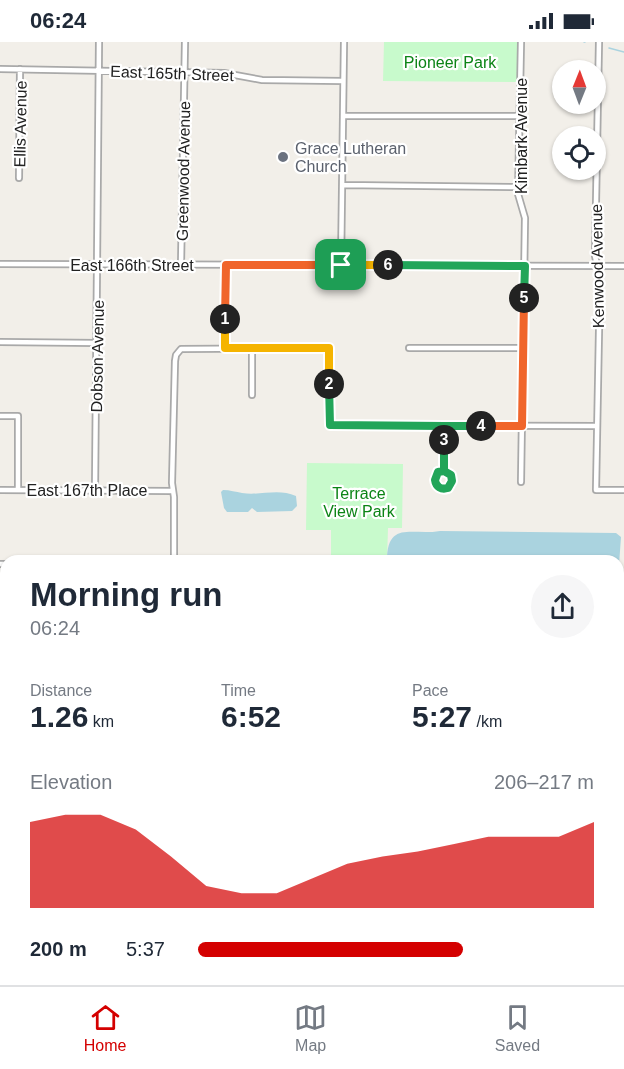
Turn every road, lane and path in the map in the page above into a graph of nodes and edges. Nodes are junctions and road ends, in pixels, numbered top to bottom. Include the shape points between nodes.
1 (99, 42) edge
2 (185, 42) edge
3 (344, 42) edge
4 (521, 42) edge
5 (599, 42) edge
6 (0, 69) edge
7 (20, 69) junction
8 (99, 71) junction
9 (184, 72) junction
10 (343, 81) junction
11 (343, 116) junction
12 (520, 116) junction
13 (19, 178) dead end
14 (342, 185) junction
15 (518, 187) junction
16 (0, 264) edge
17 (98, 265) junction
18 (181, 265) junction
19 (226, 265) junction
20 (341, 265) junction
21 (525, 266) junction
22 (597, 266) junction
23 (624, 266) edge
24 (0, 342) edge
25 (98, 343) junction
26 (225, 348) junction
27 (252, 348) junction
28 (409, 348) dead end
29 (523, 348) junction
30 (252, 395) dead end
31 (0, 416) edge
32 (444, 426) junction
33 (522, 426) junction
34 (597, 426) junction
35 (444, 471) dead end
36 (521, 482) dead end
37 (0, 490) edge
38 (18, 490) junction
39 (95, 490) junction
40 (173, 490) junction
41 (624, 490) edge
42 (174, 555) edge

1 - 8 street, Dobson Avenue
2 - 9 street, Greenwood Avenue
3 - 10 street
4 - 12 street, Kimbark Avenue
5 - 22 street, Kenwood Avenue
6 - 7 street, East 165th Street
7 - 8 street, East 165th Street
7 - 13 street, Ellis Avenue
8 - 9 street, East 165th Street
8 - 17 street, Dobson Avenue
9 - 10 street, East 165th Street via 231,73 262,80
9 - 18 street, Greenwood Avenue
10 - 11 street
11 - 12 street
11 - 14 street
12 - 15 street, Kimbark Avenue
14 - 15 street
14 - 20 street
15 - 21 street, Kimbark Avenue via 525,218
16 - 17 street, East 166th Street
17 - 18 street, East 166th Street
17 - 25 street, Dobson Avenue
18 - 19 street, East 166th Street
19 - 20 street, East 166th Street
19 - 26 street
20 - 21 street, East 166th Street
21 - 22 street, East 166th Street
21 - 29 street, Kimbark Avenue
22 - 23 street, East 166th Street
22 - 34 street, Kenwood Avenue
24 - 25 street
25 - 39 street, Dobson Avenue
26 - 27 street
26 - 40 street via 178,351
27 - 30 street
27 - 32 street via 329,348 330,425
28 - 29 street
29 - 33 street, Kimbark Avenue
31 - 38 street via 18,416
32 - 33 street
32 - 35 street
33 - 34 street
33 - 36 street, Kimbark Avenue
34 - 41 street, Kenwood Avenue via 596,490
37 - 38 street, East 167th Place
38 - 39 street, East 167th Place
39 - 40 street, East 167th Place
40 - 42 street

